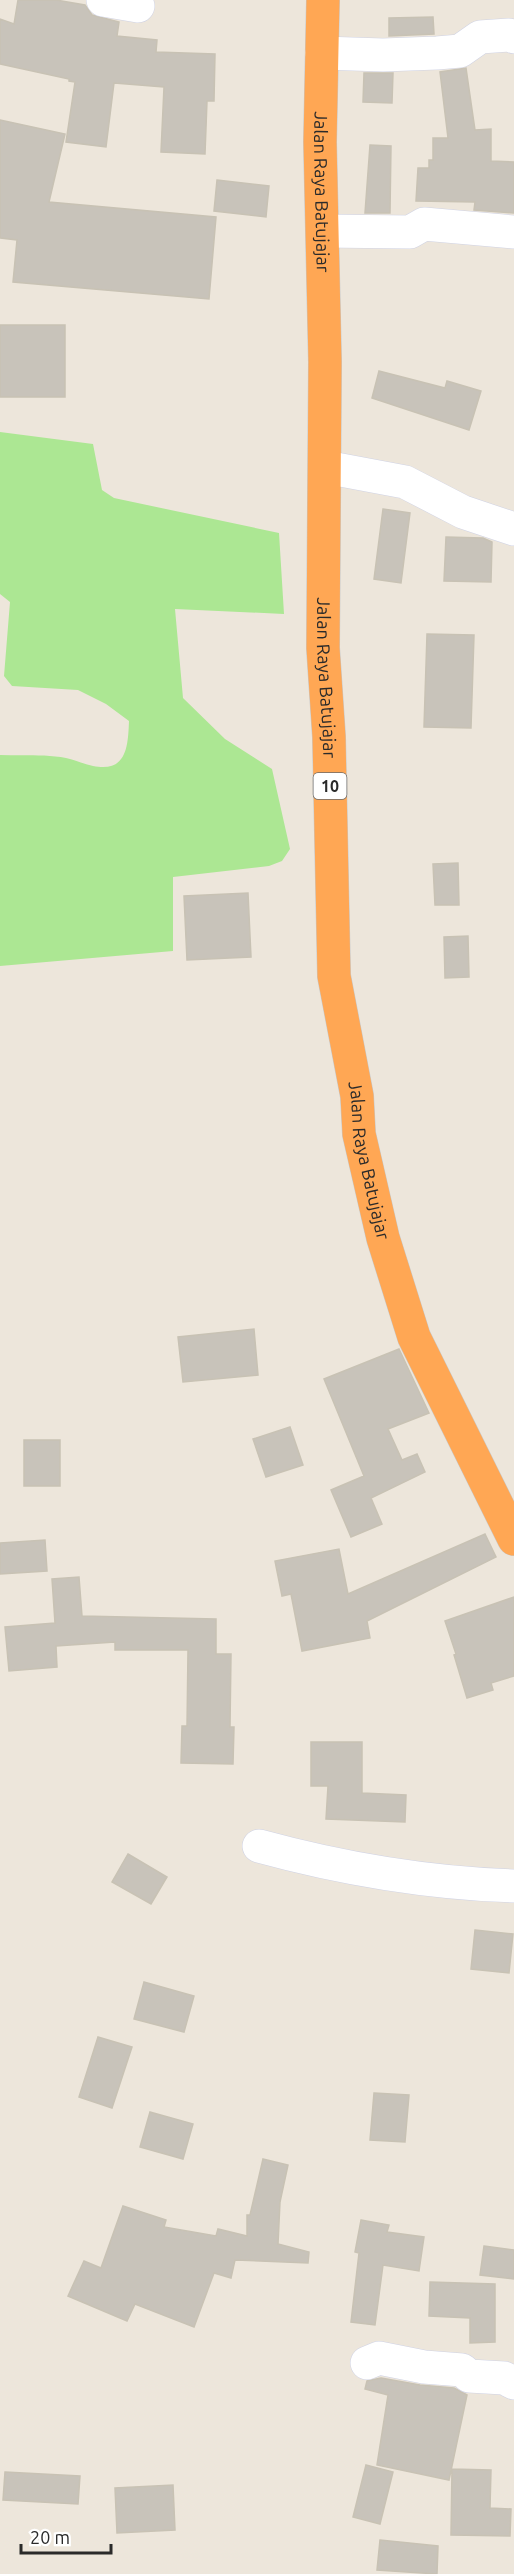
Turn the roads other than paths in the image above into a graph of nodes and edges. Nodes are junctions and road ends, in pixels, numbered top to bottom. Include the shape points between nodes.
1 (103, 0) edge
2 (323, 0) edge
3 (138, 6) dead end
4 (514, 37) edge
5 (322, 53) junction
6 (323, 231) junction
7 (514, 232) edge
8 (325, 467) junction
9 (514, 529) edge
10 (514, 1539) edge
11 (259, 1846) dead end
12 (514, 1886) edge
13 (367, 2363) dead end
14 (514, 2383) edge

1 - 3 street
2 - 5 highway, Jalan Raya Batujajar / 10
4 - 5 street via 480,37 460,51 437,53
5 - 6 highway, Jalan Raya Batujajar / 10
6 - 7 street via 410,232 424,224
6 - 8 highway, Jalan Raya Batujajar / 10
8 - 9 street via 405,482 463,512
8 - 10 highway, Jalan Raya Batujajar / 10 via 323,648 329,737 334,976 357,1096 359,1134 383,1238 414,1337
11 - 12 street via 301,1858 410,1878
13 - 14 street via 379,2358 462,2370 469,2376 504,2378

